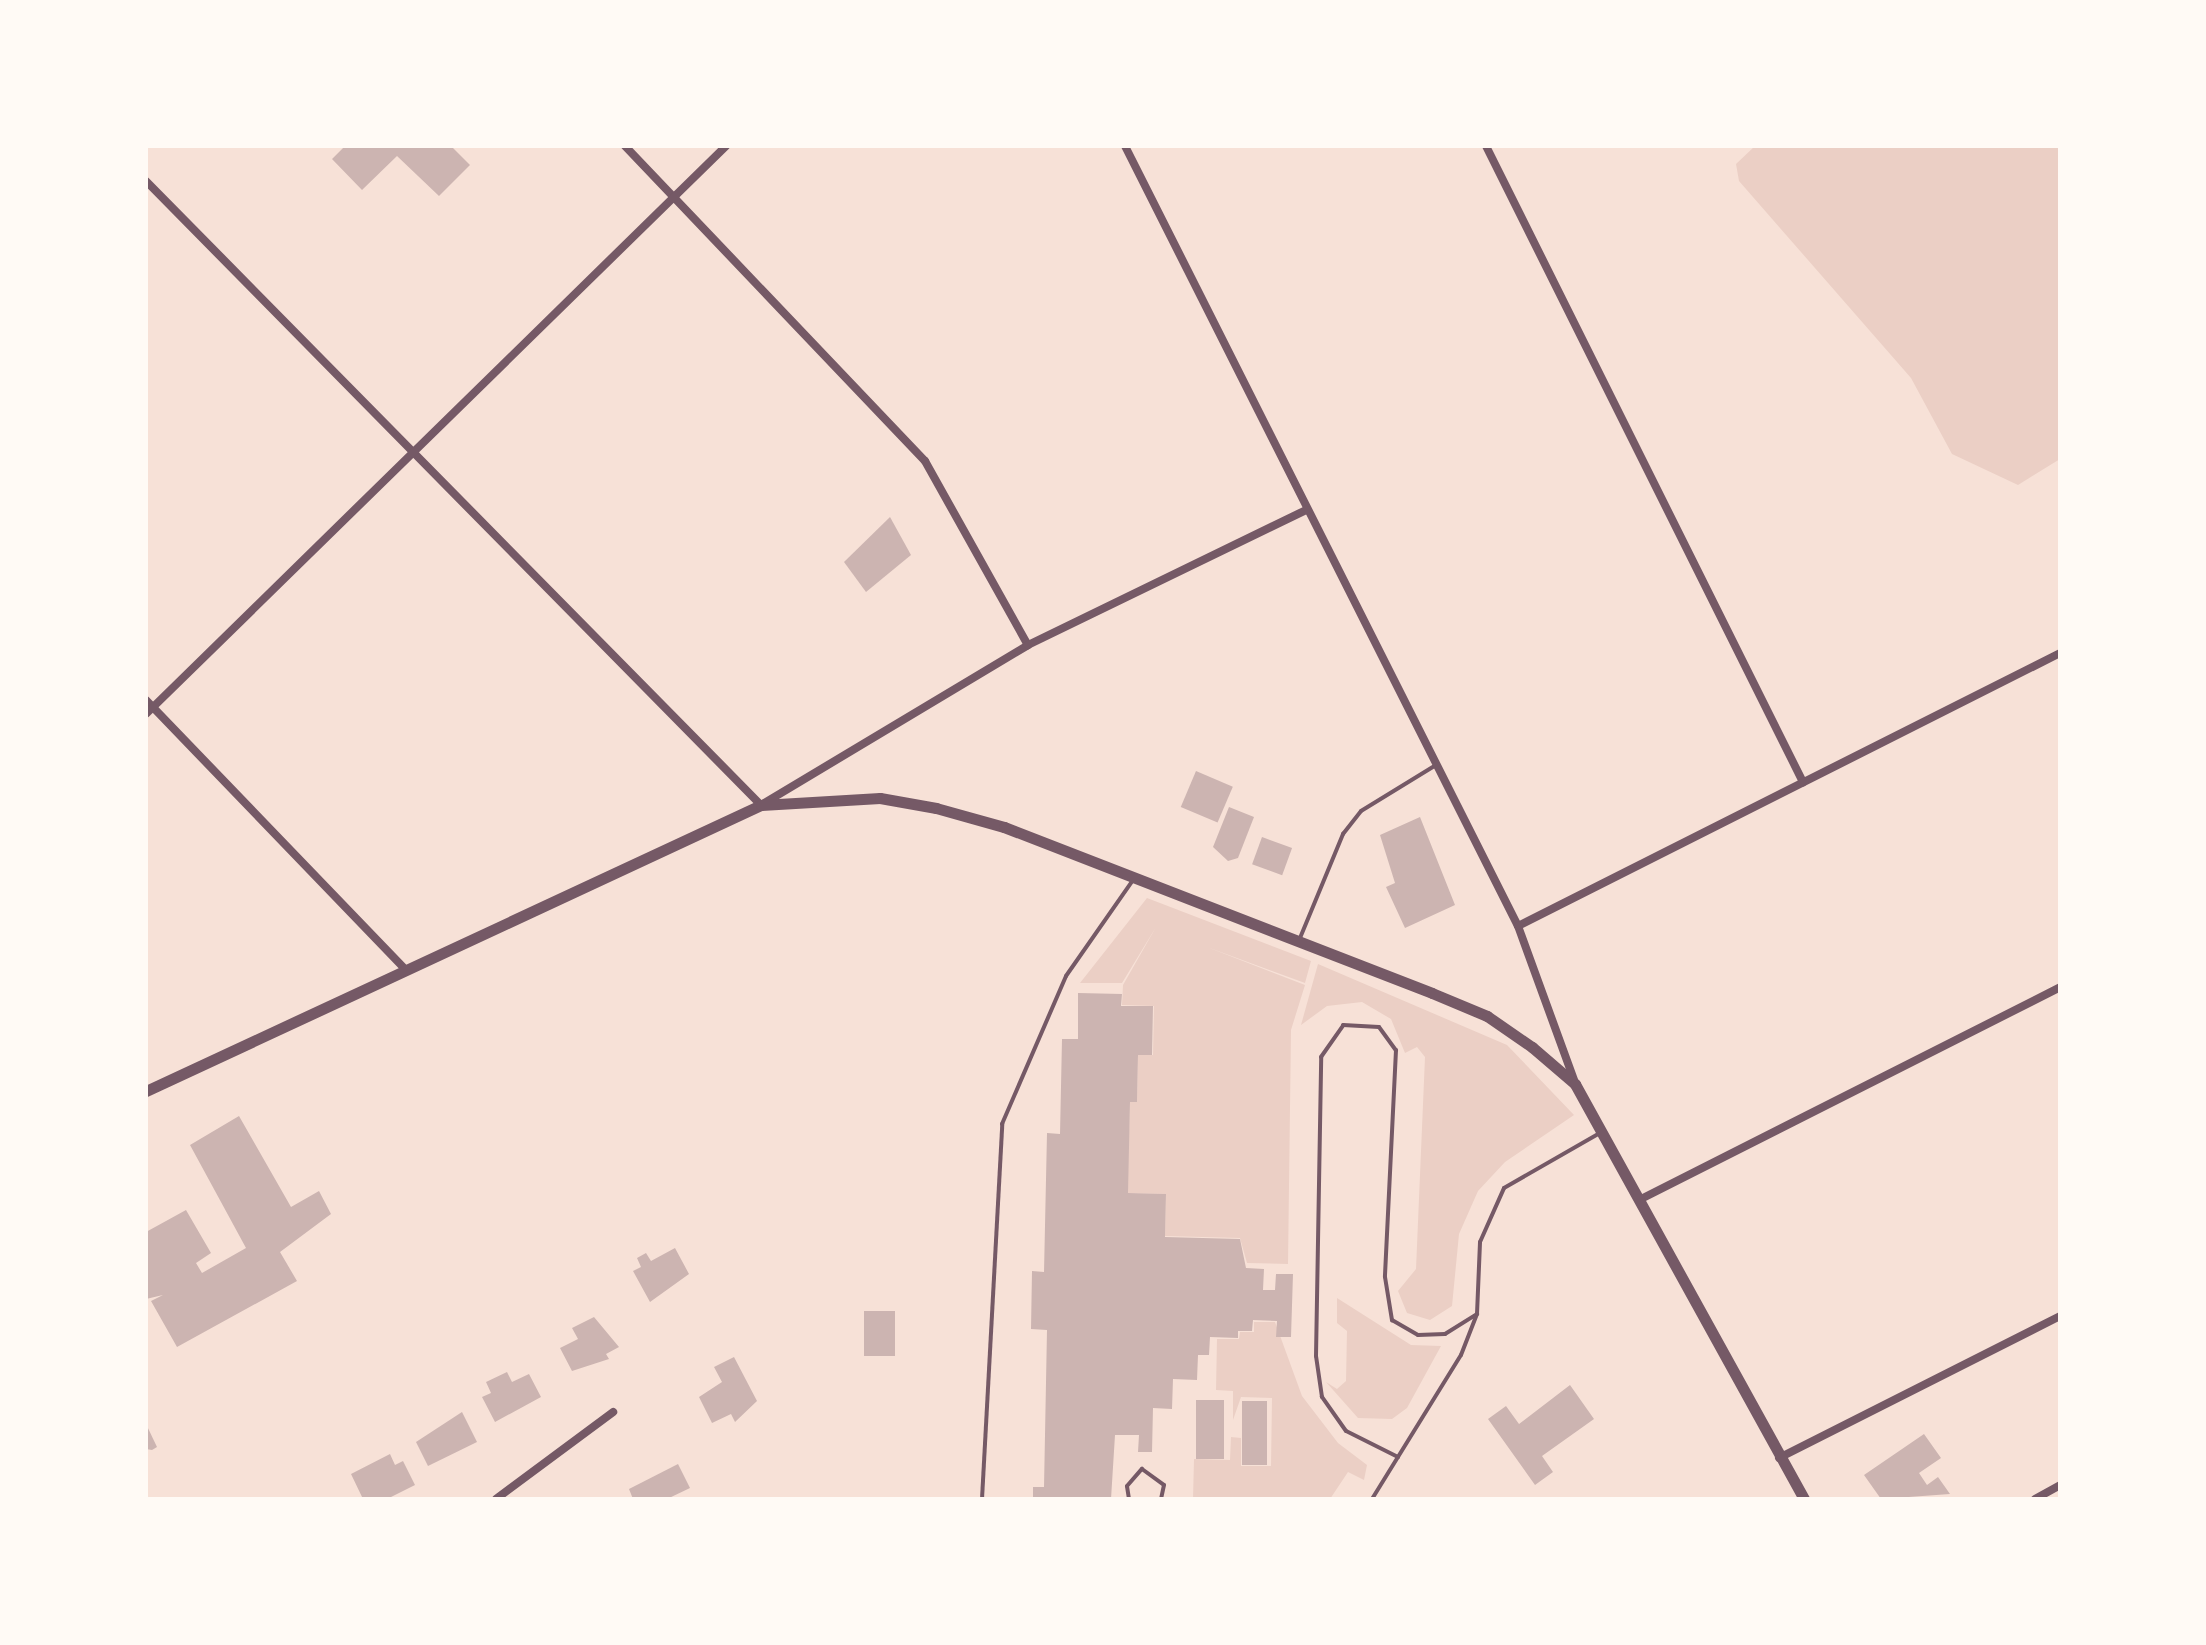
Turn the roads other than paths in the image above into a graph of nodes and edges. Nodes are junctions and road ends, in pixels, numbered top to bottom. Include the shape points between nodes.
1 (625, 146) edge
2 (726, 146) edge
3 (1125, 146) edge
4 (1486, 146) edge
5 (146, 181) edge
6 (675, 196) junction
7 (411, 453) junction
8 (1306, 510) junction
9 (1028, 645) junction
10 (2060, 653) edge
11 (146, 700) edge
12 (150, 711) edge
13 (1436, 765) junction
14 (1803, 782) junction
15 (761, 805) junction
16 (1134, 878) junction
17 (1518, 926) junction
18 (1299, 942) junction
19 (403, 967) junction
20 (2060, 987) edge
21 (1575, 1084) junction
22 (146, 1091) edge
23 (1602, 1132) junction
24 (1639, 1200) junction
25 (1477, 1314) junction
26 (2060, 1316) edge
27 (613, 1412) dead end
28 (1398, 1457) junction
29 (1779, 1458) junction
30 (2060, 1485) edge
31 (496, 1499) edge
32 (982, 1499) edge
33 (1129, 1499) edge
34 (1161, 1499) edge
35 (1372, 1499) edge
36 (1804, 1499) edge
37 (2035, 1499) edge

1 - 6 street
2 - 6 street
3 - 8 street
4 - 14 street
5 - 7 street
6 - 7 street
6 - 9 street via 925,461
7 - 12 street
7 - 15 street
8 - 9 street
8 - 13 street
9 - 15 street
10 - 14 street
11 - 12 street
12 - 19 street
13 - 17 street
13 - 18 lane via 1361,811 1343,834
14 - 17 street
15 - 16 street via 880,798 936,808
15 - 19 street
16 - 18 street
16 - 32 lane via 1066,976 1002,1124
17 - 21 street
18 - 21 street via 1487,1016
19 - 22 street via 192,1076
20 - 24 street
21 - 23 street
23 - 24 street
23 - 25 lane via 1504,1188 1480,1242
24 - 29 street
25 - 28 lane via 1461,1355
25 - 28 lane via 1445,1334 1418,1335 1392,1320 1385,1277 1396,1050 1379,1027 1343,1025 1321,1057 1316,1356 1322,1397 1346,1431
26 - 29 street
27 - 31 street
28 - 35 lane
29 - 36 street
30 - 37 street
33 - 34 lane via 1127,1486 1142,1469 1164,1485

